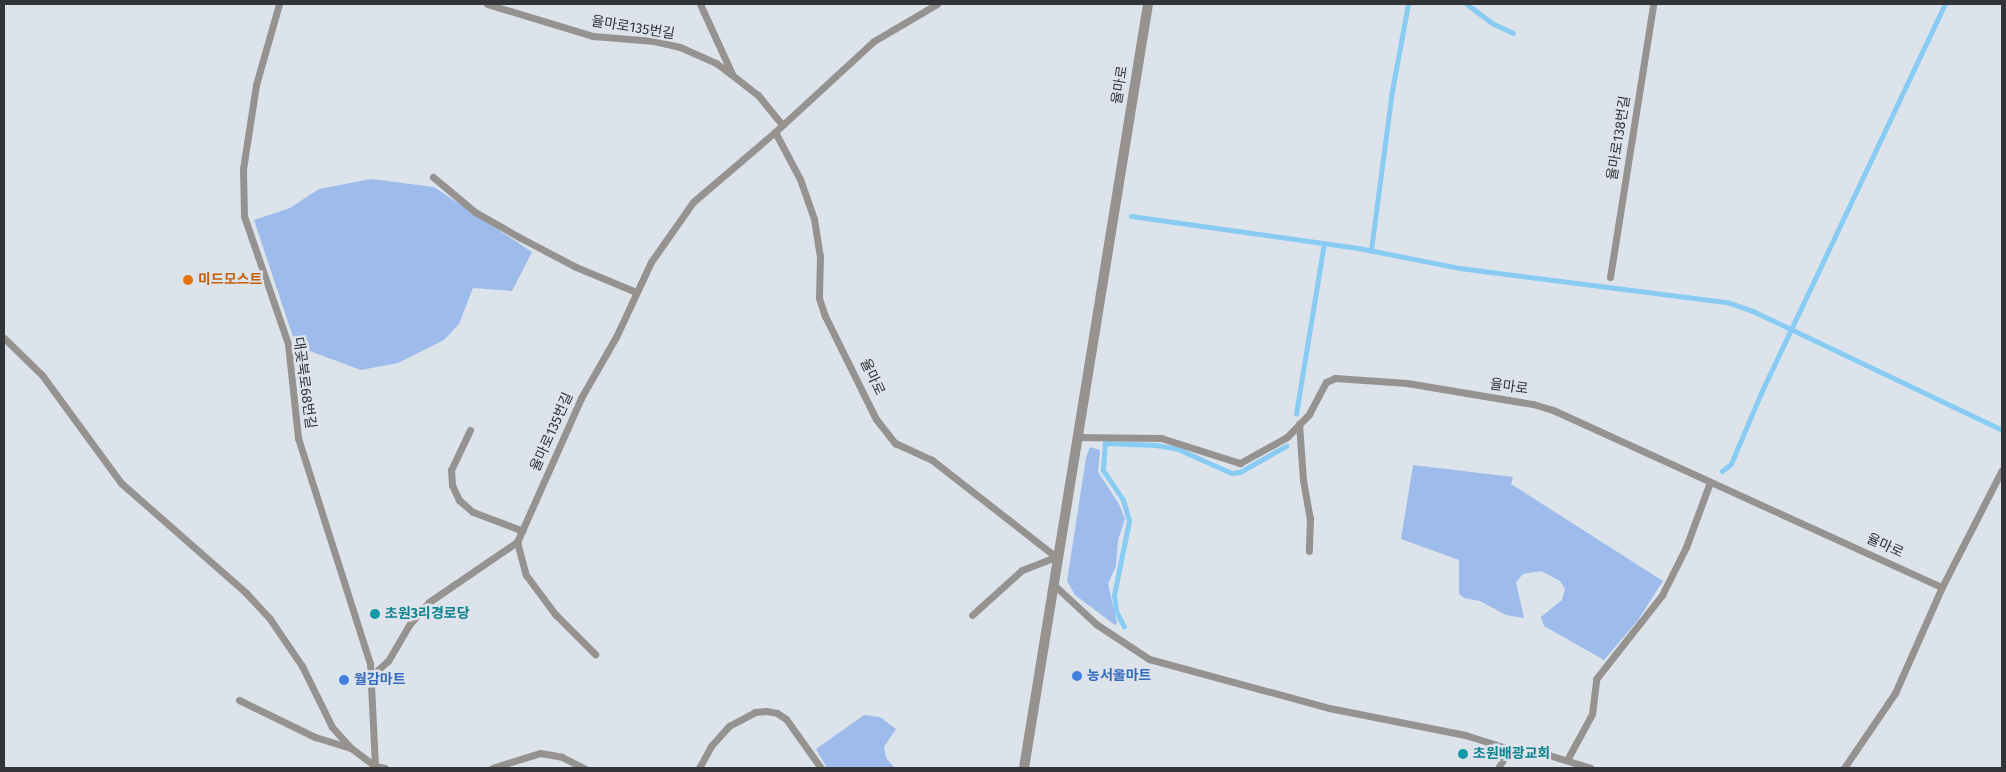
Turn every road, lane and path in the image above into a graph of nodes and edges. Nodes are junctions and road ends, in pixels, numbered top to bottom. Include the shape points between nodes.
1 (279, 4) edge
2 (487, 4) edge
3 (700, 4) edge
4 (936, 4) edge
5 (1148, 4) edge
6 (1654, 4) edge
7 (732, 75) junction
8 (782, 125) junction
9 (775, 132) junction
10 (434, 177) dead end
11 (1610, 277) dead end
12 (636, 292) junction
13 (4, 338) edge
14 (1300, 424) junction
15 (470, 430) dead end
16 (1076, 437) junction
17 (2002, 470) edge
18 (1710, 482) junction
19 (522, 531) junction
20 (517, 542) junction
21 (1309, 551) dead end
22 (1056, 558) junction
23 (1052, 583) junction
24 (1942, 587) junction
25 (972, 615) dead end
26 (595, 654) dead end
27 (370, 677) junction
28 (239, 700) dead end
29 (351, 748) junction
30 (1510, 749) junction
31 (1567, 760) junction
32 (375, 767) edge
33 (385, 768) edge
34 (492, 768) edge
35 (584, 768) edge
36 (699, 768) edge
37 (821, 768) edge
38 (1024, 768) edge
39 (1498, 768) edge
40 (1591, 768) edge
41 (1844, 768) edge

1 - 27 lane, 대곶북로68번길 via 256,85 243,168 244,216 288,344 298,438 370,664
2 - 7 lane, 율마로135번길 via 593,36 654,41 680,47
3 - 7 lane
4 - 8 lane, 율마로135번길 via 874,41
5 - 16 street, 율마로
6 - 11 lane, 율마로138번길
7 - 8 lane, 율마로135번길 via 758,95
8 - 9 lane, 율마로135번길
9 - 12 lane, 율마로135번길 via 693,202 651,262
9 - 22 lane, 율마로 via 800,179 814,219 820,256 819,298 825,316 876,419 895,443 932,460
10 - 12 lane via 475,212 576,267
12 - 19 lane, 율마로135번길 via 561,438
13 - 29 lane via 42,375 121,483 246,593 270,619 302,666 332,727
14 - 16 lane, 율마로 via 1287,437 1240,462 1161,438
14 - 18 lane, 율마로 via 1326,382 1335,378 1407,383 1553,410
14 - 21 lane via 1303,480 1310,518
15 - 19 lane via 451,470 452,485 459,500 474,512
16 - 22 street, 율마로
17 - 24 lane
18 - 24 lane, 율마로
18 - 31 lane via 1686,547 1662,595 1596,679 1592,714
19 - 20 lane, 율마로135번길
20 - 26 lane via 526,575 555,614
20 - 27 lane via 428,602 408,625 388,661
22 - 23 street, 율마로
22 - 25 lane via 1022,570
23 - 30 lane via 1096,624 1149,659 1329,708 1465,734
23 - 38 street, 율마로
24 - 41 lane via 1895,693
27 - 32 lane, 대곶북로68번길
28 - 29 lane via 315,737
29 - 32 lane
30 - 31 lane
30 - 39 lane
31 - 40 lane
32 - 33 lane
34 - 35 lane via 540,753 562,757
36 - 37 lane via 711,746 729,726 755,712 766,711 778,712 786,719

